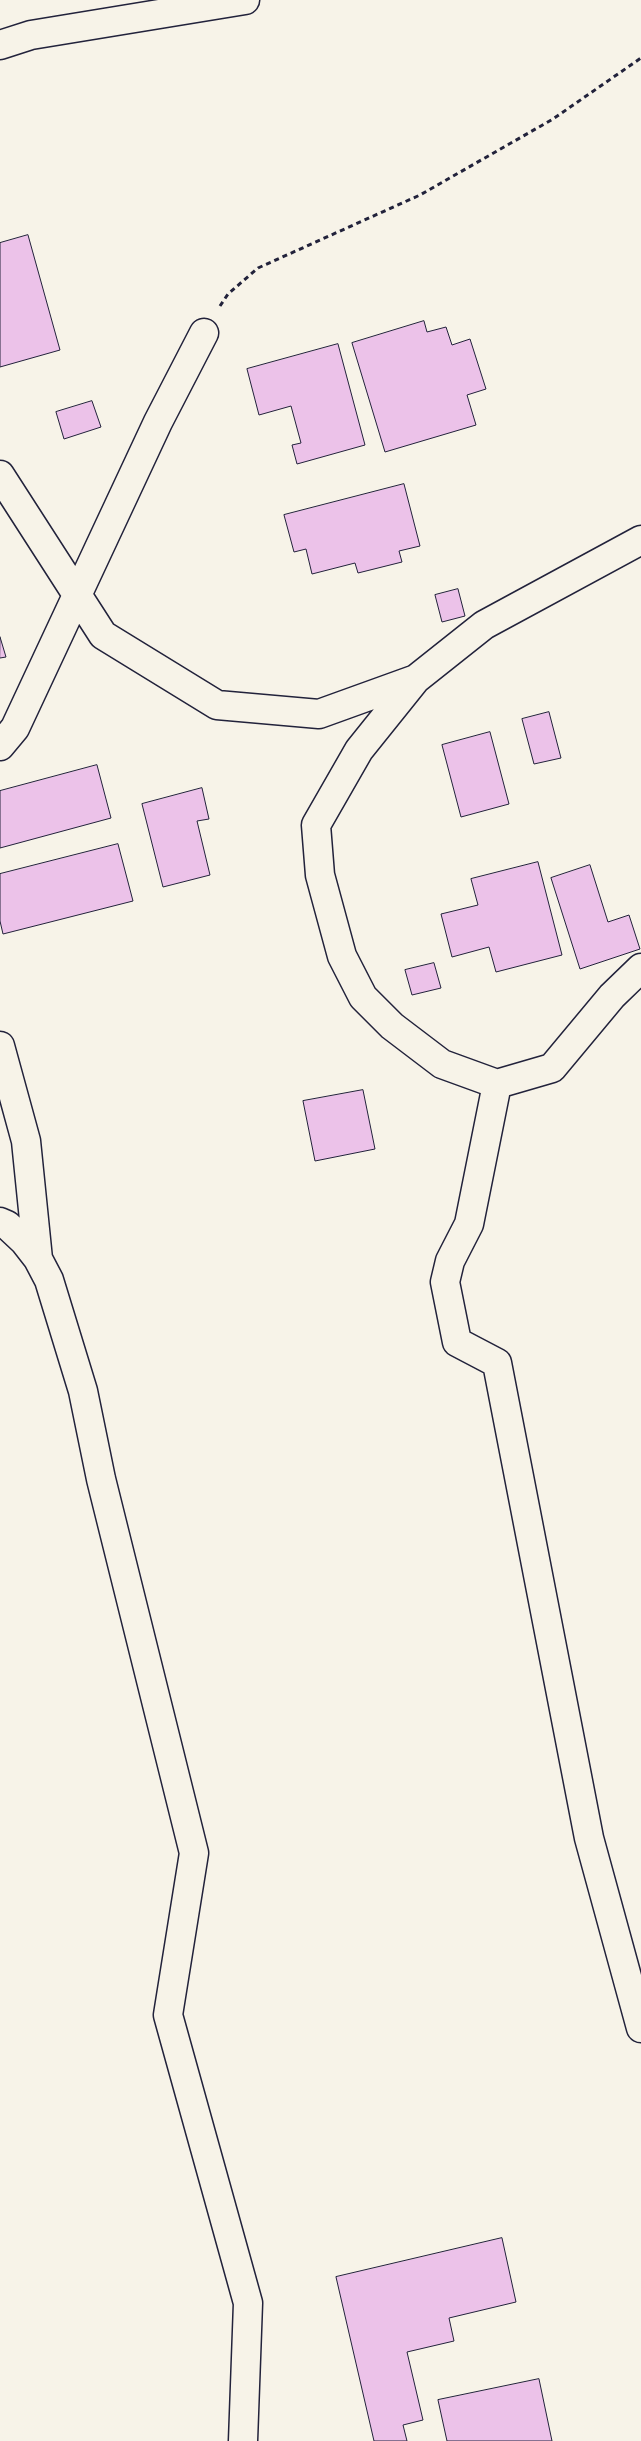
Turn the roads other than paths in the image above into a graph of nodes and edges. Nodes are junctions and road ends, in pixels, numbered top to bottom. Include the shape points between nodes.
1 (245, 0) edge
2 (0, 45) edge
3 (204, 333) road end
4 (0, 475) edge
5 (641, 540) edge
6 (78, 594) junction
7 (416, 679) junction
8 (0, 746) edge
9 (641, 968) edge
10 (0, 1046) edge
11 (497, 1084) junction
12 (0, 1222) edge
13 (38, 1259) junction
14 (641, 2028) edge
15 (243, 2441) edge

1 - 2 street via 31,35
3 - 6 street via 158,422
4 - 6 street
5 - 7 street via 484,625
6 - 7 street via 103,635 217,704 319,714
6 - 8 street via 15,728
7 - 11 street via 359,750 316,826 320,875 342,956 363,997 392,1026 442,1064
9 - 11 street via 612,996 552,1068
10 - 13 street via 26,1141
11 - 14 street via 468,1224 450,1261 446,1282 457,1342 496,1363 589,1838
12 - 13 street via 24,1241
13 - 15 street via 49,1280 83,1391 194,1853 168,2016 248,2303

